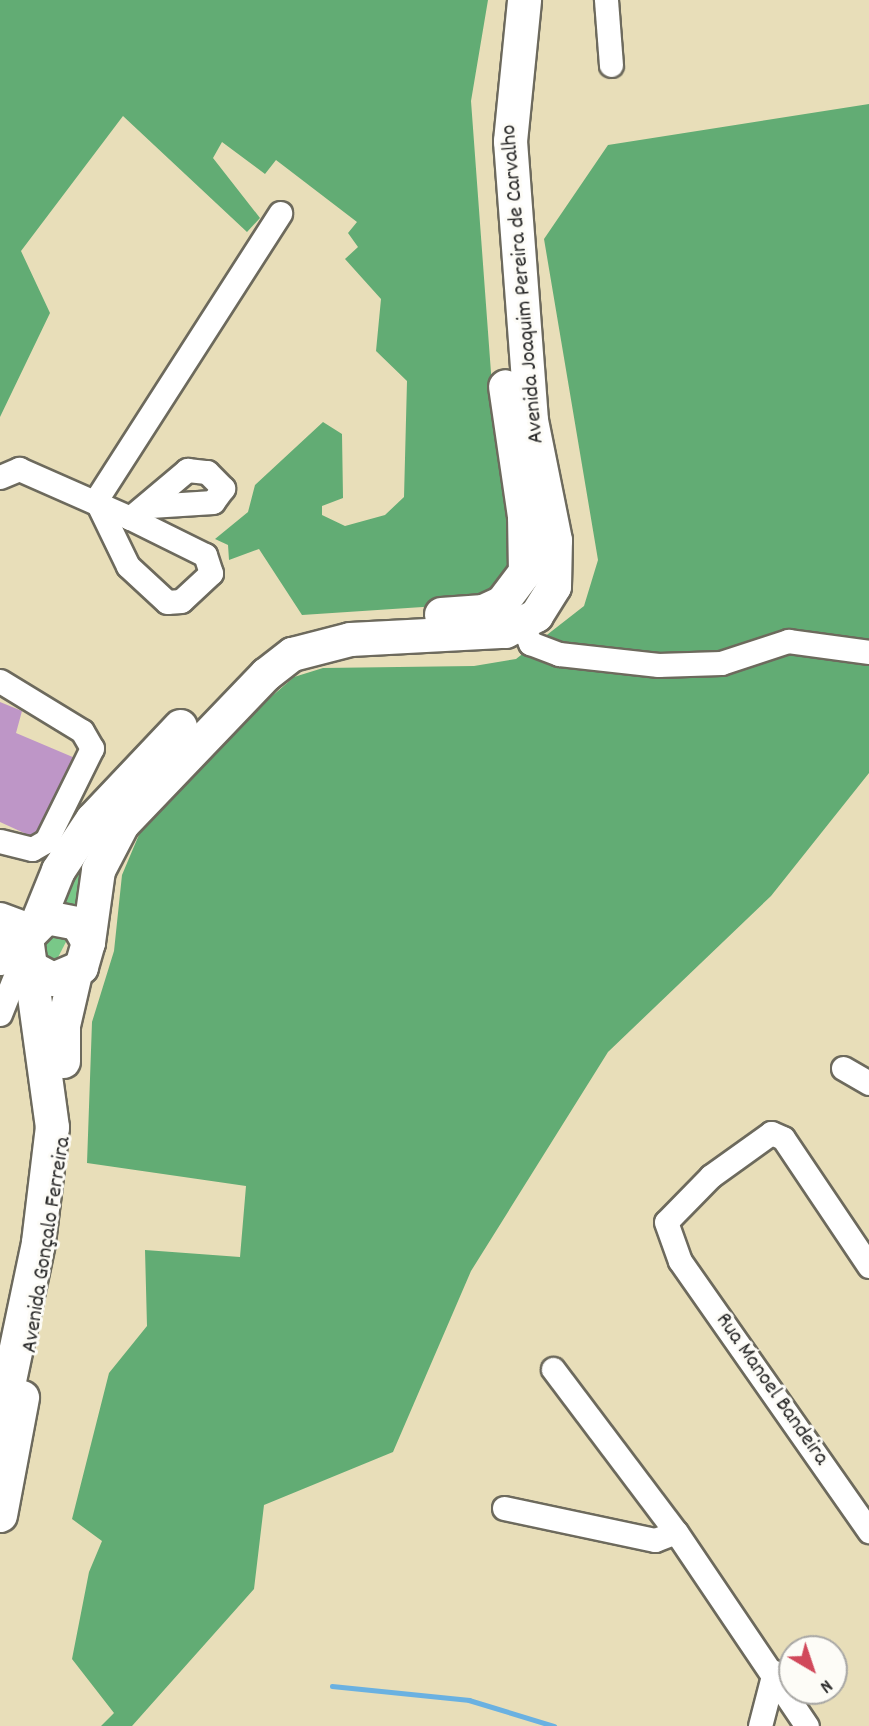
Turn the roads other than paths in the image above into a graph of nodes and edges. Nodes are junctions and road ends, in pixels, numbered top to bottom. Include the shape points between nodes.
1 (606, 0) edge
2 (519, 1) edge
3 (611, 65) dead end
4 (280, 213) dead end
5 (0, 477) edge
6 (96, 500) junction
7 (522, 624) junction
8 (869, 652) edge
9 (0, 681) edge
10 (0, 841) edge
11 (0, 917) edge
12 (88, 942) junction
13 (18, 956) edge
14 (75, 973) junction
15 (0, 1014) edge
16 (843, 1068) dead end
17 (869, 1083) edge
18 (869, 1266) edge
19 (553, 1369) dead end
20 (0, 1423) edge
21 (504, 1508) dead end
22 (0, 1515) edge
23 (869, 1531) edge
24 (676, 1532) junction
25 (774, 1672) junction
26 (760, 1726) edge
27 (807, 1726) edge

1 - 3 street
2 - 7 highway, Avenida Joaquim Pereira de Carvalho via 510,141 531,420 558,565 545,605
2 - 13 highway, Avenida Joaquim Pereira de Carvalho via 491,60 491,160 525,572 502,602 483,611 340,618 275,640 118,786 69,851
4 - 6 street
5 - 6 street via 19,469
6 - 6 street via 128,566 167,602 181,601 211,573 205,555 140,512
7 - 8 street via 530,643 559,654 658,665 721,663 788,641
7 - 12 highway via 481,634 315,645 265,674 122,824 98,870
9 - 10 street via 82,732 92,748 46,841 32,849
11 - 13 main road
12 - 13 highway via 68,917
12 - 14 highway, Avenida Gonçalo Ferreira
13 - 14 highway via 53,979
13 - 15 street
13 - 20 highway, Avenida Gonçalo Ferreira via 51,1102 48,1167
14 - 22 highway, Avenida Gonçalo Ferreira via 63,1025 66,1129 55,1228
16 - 17 street
18 - 23 street, Rua Manoel Bandeira via 783,1138 771,1133 671,1214 665,1230 671,1249
19 - 24 street
21 - 24 street via 655,1540
24 - 25 street
25 - 26 street
25 - 27 street

